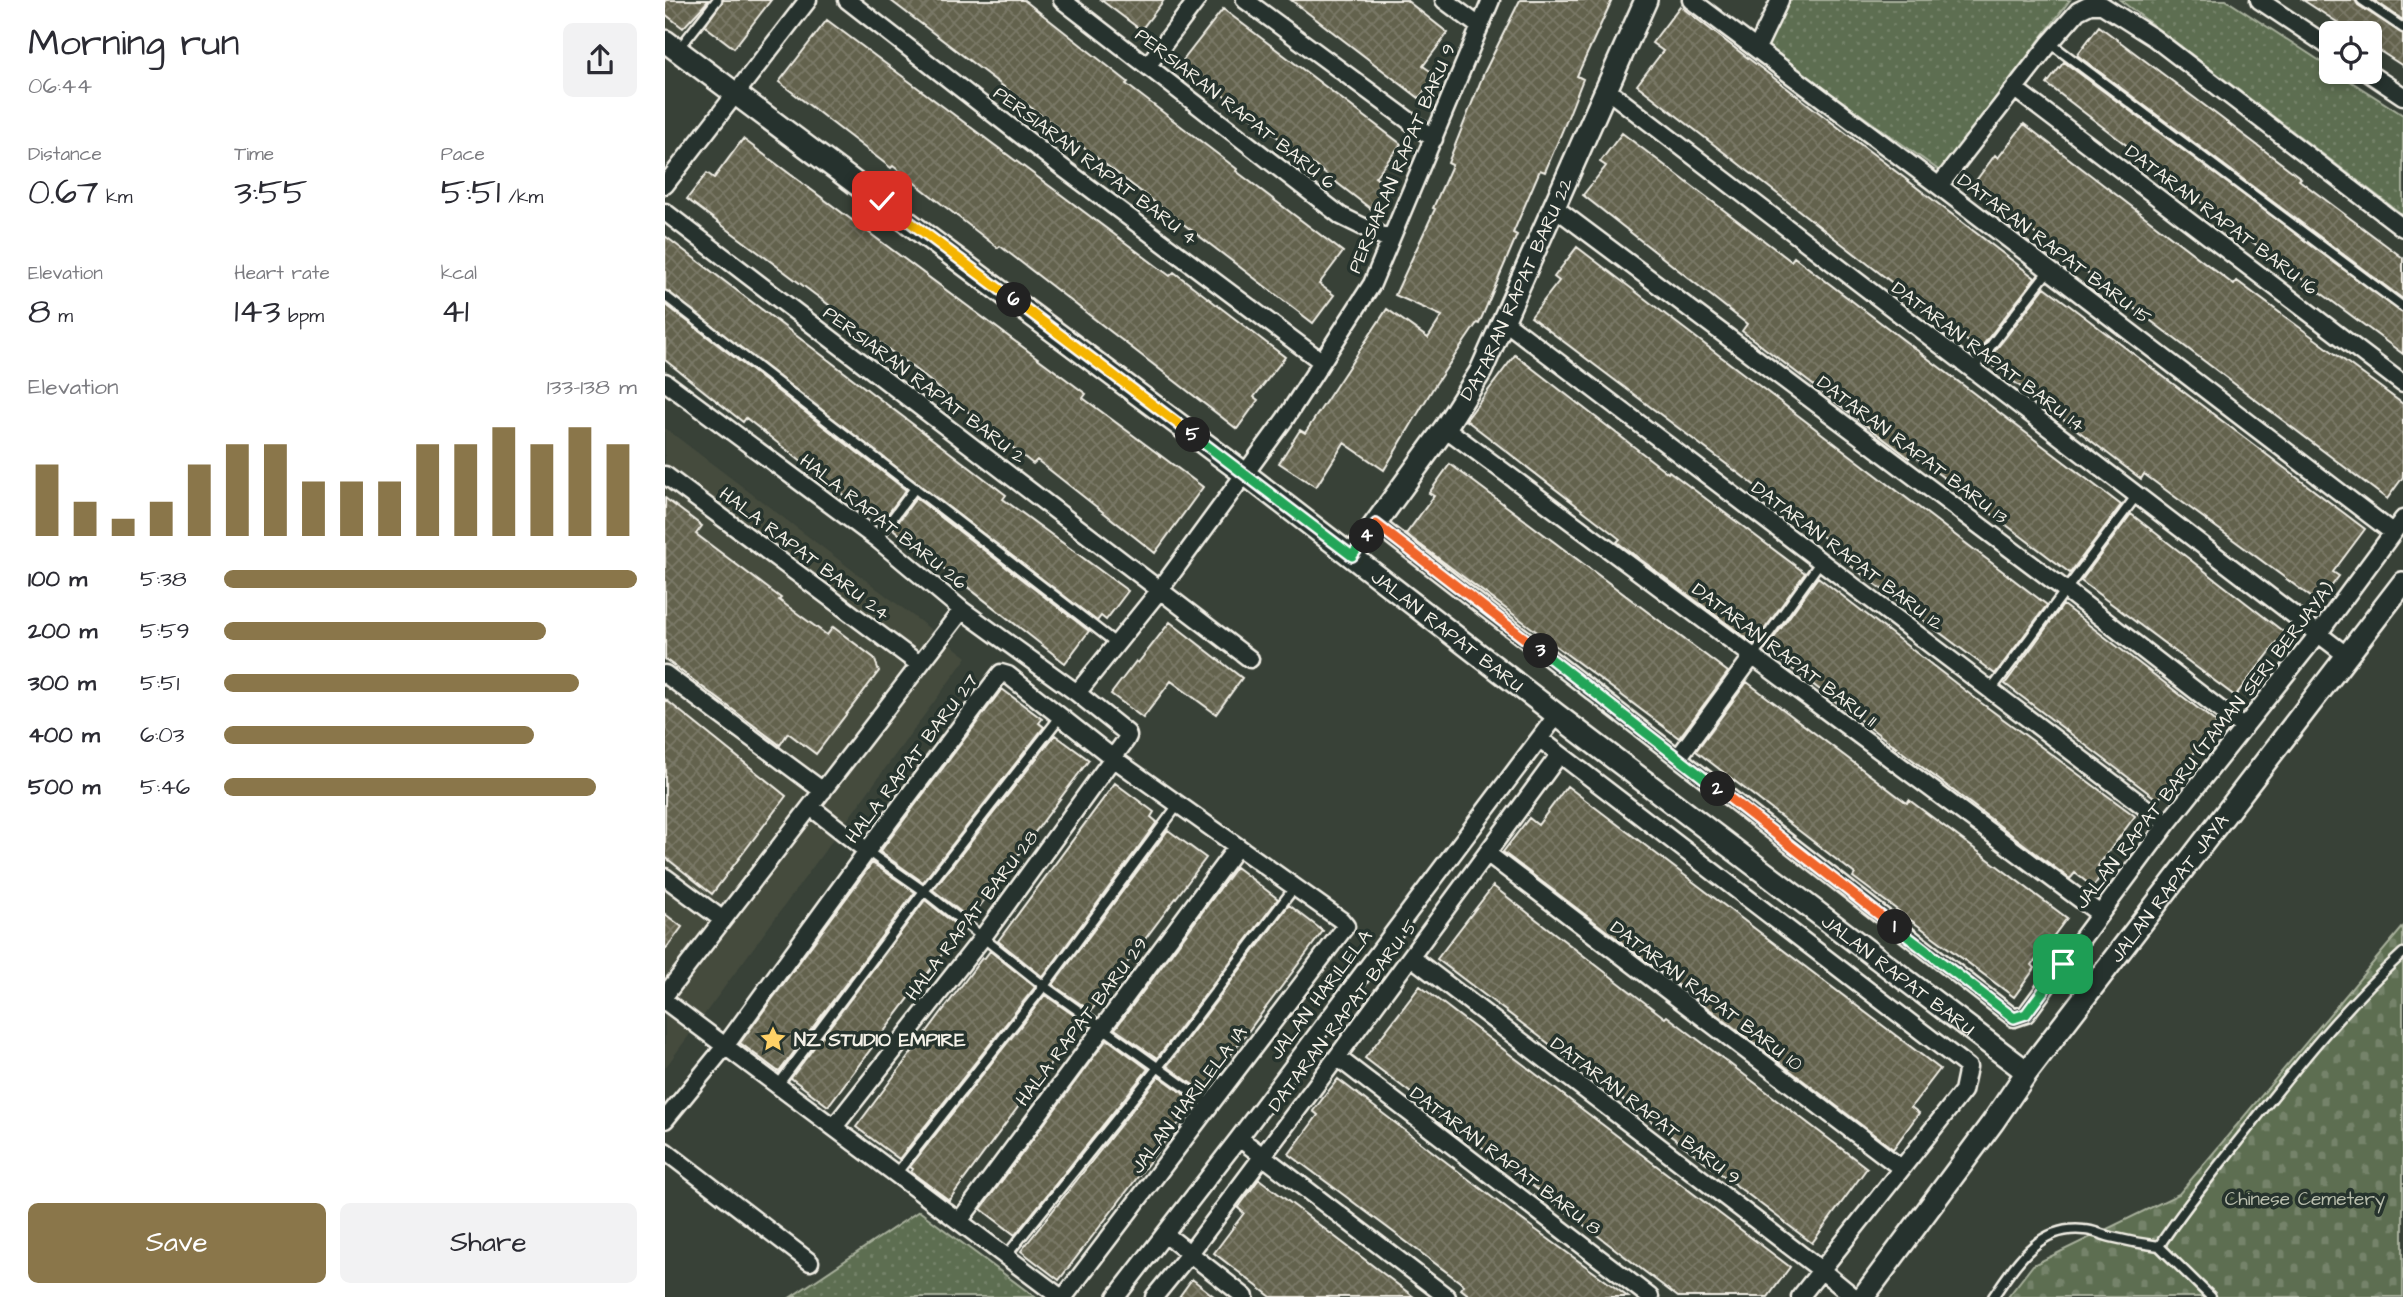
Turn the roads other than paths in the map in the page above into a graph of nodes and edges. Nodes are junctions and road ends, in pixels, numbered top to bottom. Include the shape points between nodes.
1 (716, 0) edge
2 (808, 0) edge
3 (847, 0) edge
4 (1062, 0) edge
5 (1197, 0) edge
6 (1245, 0) edge
7 (1444, 0) edge
8 (1491, 0) edge
9 (1646, 0) edge
10 (1691, 0) edge
11 (1780, 0) edge
12 (2259, 0) edge
13 (2362, 0) edge
14 (1479, 26) junction
15 (2403, 28) edge
16 (2319, 40) edge
17 (2050, 43) junction
18 (671, 46) edge
19 (1757, 48) junction
20 (1148, 65) junction
21 (2382, 81) edge
22 (2015, 89) junction
23 (1607, 90) junction
24 (737, 92) junction
25 (2401, 92) edge
26 (1434, 139) junction
27 (665, 186) edge
28 (1939, 186) junction
29 (1554, 207) junction
30 (665, 212) edge
31 (2403, 228) edge
32 (1389, 240) junction
33 (2049, 270) junction
34 (665, 296) edge
35 (2403, 307) edge
36 (1504, 321) junction
37 (1321, 361) junction
38 (1973, 369) junction
39 (665, 382) edge
40 (2403, 384) edge
41 (1445, 428) junction
42 (1245, 474) junction
43 (665, 475) edge
44 (915, 488) junction
45 (2137, 495) junction
46 (2403, 519) edge
47 (1376, 524) junction
48 (2392, 532) junction
49 (877, 539) junction
50 (1352, 556) junction
51 (1821, 561) junction
52 (2403, 583) edge
53 (1159, 591) junction
54 (2067, 591) junction
55 (963, 610) junction
56 (2319, 633) junction
57 (1117, 643) junction
58 (2346, 655) junction
59 (1752, 657) junction
60 (1250, 659) dead end
61 (919, 664) junction
62 (665, 674) edge
63 (1991, 690) junction
64 (1077, 693) junction
65 (1557, 715) junction
66 (1060, 717) junction
67 (2244, 728) junction
68 (1540, 739) junction
69 (1559, 755) junction
70 (1113, 758) junction
71 (1678, 758) junction
72 (823, 791) junction
73 (1178, 805) junction
74 (812, 808) junction
75 (2167, 824) junction
76 (1237, 847) junction
77 (867, 851) junction
78 (1488, 854) junction
79 (665, 877) edge
80 (1294, 888) junction
81 (924, 891) junction
82 (2100, 914) junction
83 (723, 920) junction
84 (1346, 926) joint
85 (983, 937) junction
86 (2403, 953) edge
87 (1411, 957) junction
88 (1044, 986) junction
89 (665, 995) edge
90 (665, 1001) edge
91 (1102, 1028) junction
92 (726, 1045) junction
93 (1337, 1057) junction
94 (1159, 1066) junction
95 (2027, 1072) junction
96 (778, 1085) junction
97 (1209, 1104) junction
98 (665, 1120) edge
99 (834, 1127) junction
100 (1239, 1138) junction
101 (665, 1151) edge
102 (1261, 1156) junction
103 (1901, 1168) junction
104 (896, 1174) junction
105 (960, 1220) junction
106 (1165, 1234) junction
107 (2159, 1246) junction
108 (1190, 1253) junction
109 (1006, 1256) junction
110 (810, 1262) dead end
111 (1821, 1270) junction
112 (1063, 1297) edge
113 (1116, 1297) edge
114 (1154, 1297) edge
115 (1245, 1297) edge
116 (1447, 1297) edge
117 (1650, 1297) edge
118 (1800, 1297) edge
119 (1854, 1297) edge
120 (1863, 1297) edge
121 (1993, 1297) edge
122 (2211, 1297) edge

1 - 18 lane
2 - 24 street
3 - 37 street, PERSIARAN RAPAT BARU 4
4 - 20 street, PERSIARAN RAPAT BARU 6
5 - 20 street
6 - 26 street
7 - 14 street
8 - 14 street, PERSIARAN RAPAT BARU 9
9 - 23 street, DATARAN RAPAT BARU 22
10 - 19 street, DATARAN RAPAT BARU 15
11 - 19 street
12 - 16 street
13 - 15 lane
14 - 26 street, PERSIARAN RAPAT BARU 9
17 - 22 street
17 - 31 street via 2078,11 2102,5 2154,38
17 - 35 lane
18 - 24 street, JALAN RAPAT BARU
19 - 28 street, DATARAN RAPAT BARU 15
20 - 32 street, PERSIARAN RAPAT BARU 6 via 1341,216
21 - 25 street
22 - 28 street
22 - 40 street, DATARAN RAPAT BARU 16
23 - 29 street, DATARAN RAPAT BARU 22
23 - 38 street, DATARAN RAPAT BARU 14
24 - 27 street
24 - 42 street, JALAN RAPAT BARU
26 - 32 street, PERSIARAN RAPAT BARU 9
28 - 33 street, DATARAN RAPAT BARU 15
29 - 36 street, DATARAN RAPAT BARU 22
29 - 54 street, DATARAN RAPAT BARU 13
30 - 53 street, PERSIARAN RAPAT BARU 2
32 - 37 street, PERSIARAN RAPAT BARU 9 via 1372,284
33 - 38 lane
33 - 48 street, DATARAN RAPAT BARU 15
34 - 44 lane
36 - 41 street, DATARAN RAPAT BARU 22 via 1481,371
36 - 51 street, DATARAN RAPAT BARU 12
37 - 42 street, PERSIARAN RAPAT BARU 9
38 - 45 street, DATARAN RAPAT BARU 14
39 - 49 street, HALA RAPAT BARU 26
41 - 47 street, DATARAN RAPAT BARU 22
41 - 59 street, DATARAN RAPAT BARU 11
42 - 50 street, JALAN RAPAT BARU
42 - 53 street, PERSIARAN RAPAT BARU 9
43 - 61 street, HALA RAPAT BARU 24
44 - 49 lane
44 - 57 lane
45 - 54 lane
45 - 56 street, DATARAN RAPAT BARU 14
46 - 48 street, JALAN RAPAT BARU (TAMAN SERI BERJAYA)
47 - 50 street, DATARAN RAPAT BARU 22
47 - 71 street, JALAN RAPAT BARU (TAMAN SERI BERJAYA)
48 - 56 street, JALAN RAPAT BARU (TAMAN SERI BERJAYA)
49 - 55 street, HALA RAPAT BARU 26
50 - 65 street, JALAN RAPAT BARU
51 - 59 lane
51 - 63 street, DATARAN RAPAT BARU 12
52 - 58 street, JALAN RAPAT JAYA
53 - 57 street, PERSIARAN RAPAT BARU 9
53 - 60 street, PERSIARAN RAPAT BARU 2
54 - 63 lane
54 - 67 street, DATARAN RAPAT BARU 13
55 - 61 street
55 - 64 street, HALA RAPAT BARU 26
56 - 58 street, DATARAN RAPAT BARU 14
56 - 67 street, JALAN RAPAT BARU (TAMAN SERI BERJAYA)
57 - 64 street, PERSIARAN RAPAT BARU 9
58 - 95 street, JALAN RAPAT JAYA
59 - 71 street
59 - 82 street, DATARAN RAPAT BARU 11
61 - 72 street
62 - 72 street
63 - 75 street, DATARAN RAPAT BARU 12
64 - 70 street via 1127,733
65 - 68 street, JALAN HARILELA
65 - 95 street, JALAN RAPAT BARU
66 - 70 street, HALA RAPAT BARU 27
66 - 77 street, HALA RAPAT BARU 27 via 1001,673
66 - 81 lane
67 - 75 street, JALAN RAPAT BARU (TAMAN SERI BERJAYA)
68 - 69 street, JALAN RAPAT BARU
68 - 100 street, JALAN HARILELA
69 - 78 street, DATARAN RAPAT BARU 5
69 - 103 street, JALAN RAPAT BARU via 1968,1067 1963,1091
70 - 73 street, HALA RAPAT BARU 27
70 - 85 street, HALA RAPAT BARU 28
71 - 82 street, JALAN RAPAT BARU (TAMAN SERI BERJAYA) via 2014,1018 2026,1014
72 - 74 street
73 - 76 street, HALA RAPAT BARU 27
73 - 88 lane
74 - 77 street
74 - 83 street
75 - 82 street, JALAN RAPAT BARU (TAMAN SERI BERJAYA)
76 - 80 street, HALA RAPAT BARU 27
76 - 91 street, HALA RAPAT BARU 29
77 - 81 lane
77 - 92 street, HALA RAPAT BARU 27
78 - 87 street, DATARAN RAPAT BARU 5
78 - 103 street, DATARAN RAPAT BARU 10
79 - 83 street
80 - 84 street, HALA RAPAT BARU 27
80 - 94 lane
81 - 85 lane
81 - 96 lane
83 - 89 street
84 - 97 street, JALAN HARILELA 1A
85 - 88 lane
85 - 99 street, HALA RAPAT BARU 28
86 - 107 lane via 2318,1041
87 - 93 street, DATARAN RAPAT BARU 5
87 - 111 street, DATARAN RAPAT BARU 9
88 - 91 lane
88 - 104 lane
90 - 92 street
91 - 94 lane
91 - 105 street, HALA RAPAT BARU 29
92 - 96 street
92 - 98 street, HALA RAPAT BARU 27
93 - 102 street, DATARAN RAPAT BARU 5
93 - 117 street, DATARAN RAPAT BARU 8
94 - 97 lane
94 - 109 lane
95 - 120 street, JALAN RAPAT JAYA
96 - 99 street
97 - 112 street, JALAN HARILELA 1A
99 - 104 street
100 - 102 street
100 - 106 street, JALAN HARILELA
101 - 110 street
102 - 108 street, DATARAN RAPAT BARU 5
102 - 116 street
103 - 111 street
104 - 105 street
105 - 109 street
106 - 108 street
106 - 113 street, JALAN HARILELA
107 - 121 lane via 2065,1230 2040,1239 2027,1250
107 - 122 lane
108 - 114 street, DATARAN RAPAT BARU 5
108 - 115 street
109 - 112 street
111 - 118 street
111 - 119 street, DATARAN RAPAT BARU 9

